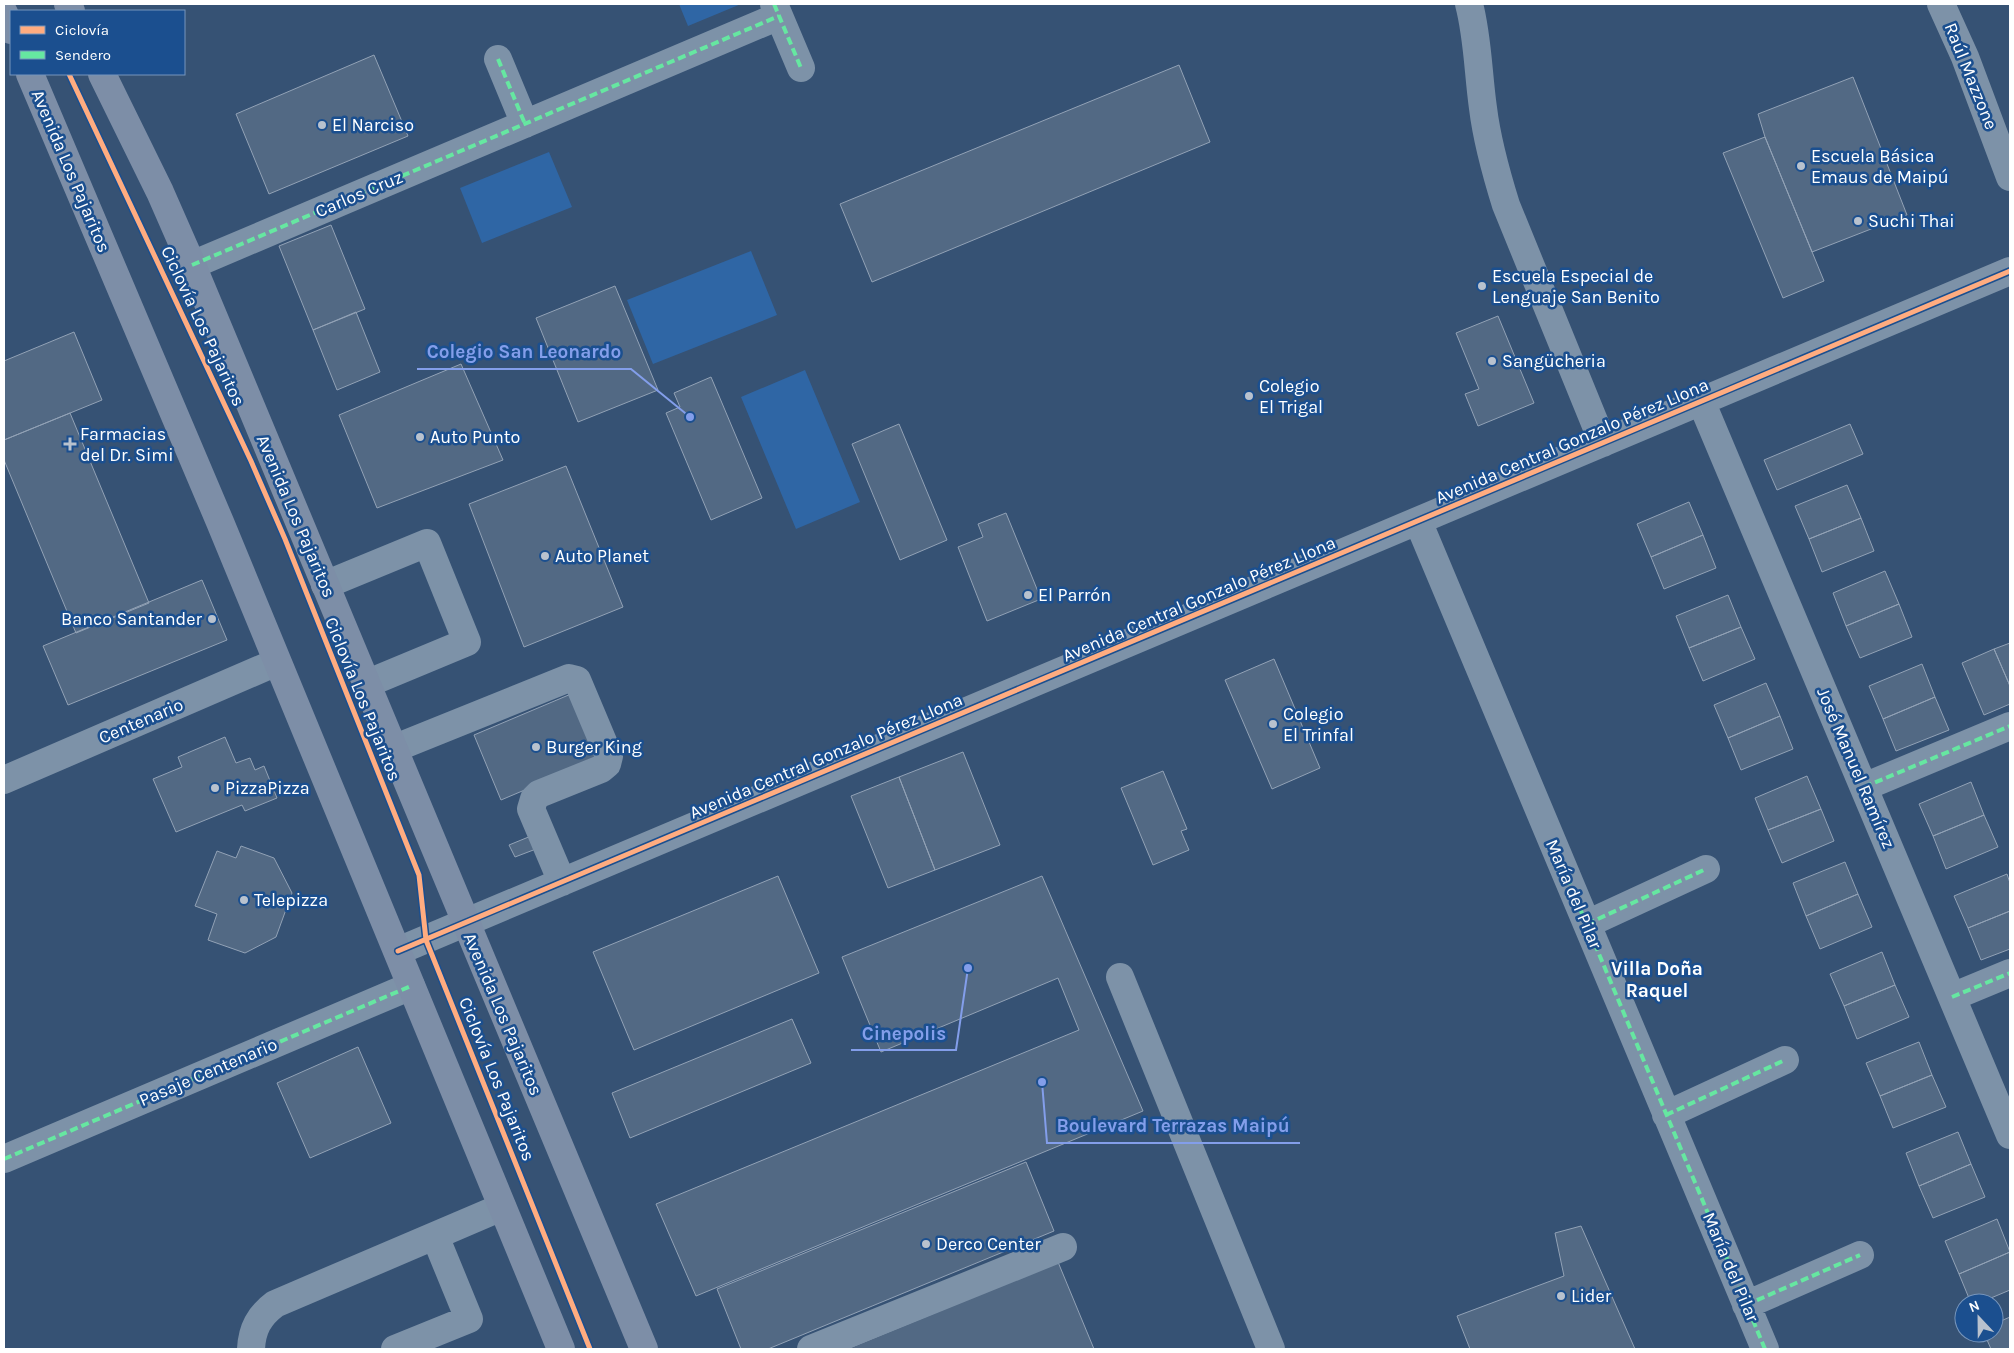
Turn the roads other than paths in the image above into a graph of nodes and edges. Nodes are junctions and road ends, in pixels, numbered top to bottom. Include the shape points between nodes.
1 (1469, 4) edge
2 (1941, 4) edge
3 (776, 10) edge
4 (4, 13) edge
5 (10, 28) edge
6 (498, 59) dead end
7 (801, 68) dead end
8 (30, 75) edge
9 (102, 75) edge
10 (526, 124) junction
11 (2010, 177) edge
12 (192, 265) junction
13 (2010, 271) edge
14 (1702, 401) junction
15 (1602, 443) junction
16 (1418, 521) junction
17 (325, 585) junction
18 (277, 662) junction
19 (366, 684) junction
20 (2010, 726) edge
21 (392, 748) junction
22 (4, 780) edge
23 (1864, 787) junction
24 (1706, 869) dead end
25 (562, 882) junction
26 (465, 923) junction
27 (1587, 924) junction
28 (398, 951) junction
29 (2010, 973) edge
30 (1120, 977) dead end
31 (412, 986) junction
32 (1952, 997) junction
33 (1785, 1060) dead end
34 (1666, 1115) junction
35 (2010, 1135) edge
36 (4, 1159) edge
37 (502, 1207) junction
38 (435, 1236) junction
39 (1063, 1247) dead end
40 (1860, 1255) dead end
41 (1746, 1304) junction
42 (251, 1349) edge
43 (395, 1349) edge
44 (562, 1349) edge
45 (644, 1349) edge
46 (810, 1349) edge
47 (1271, 1349) edge
48 (1765, 1349) edge

1 - 15 street via 1495,171
2 - 11 street, Raúl Mazzone via 1965,57
3 - 7 street, Carlos Cruz
3 - 10 street, Carlos Cruz
4 - 5 main road
6 - 10 street
8 - 18 main road, Avenida Los Pajaritos
9 - 12 main road, Avenida Los Pajaritos
10 - 12 street, Carlos Cruz
12 - 17 main road, Avenida Los Pajaritos
13 - 14 street, Avenida Central Gonzalo Pérez Llona
14 - 15 street, Avenida Central Gonzalo Pérez Llona
14 - 23 street, José Manuel Ramírez
15 - 16 street, Avenida Central Gonzalo Pérez Llona
16 - 25 street, Avenida Central Gonzalo Pérez Llona
16 - 27 street, María del Pilar
17 - 19 main road, Avenida Los Pajaritos
17 - 19 street via 427,543 467,642
18 - 22 street, Centenario
18 - 28 main road, Avenida Los Pajaritos
19 - 21 main road, Avenida Los Pajaritos
20 - 23 street
21 - 25 street via 569,678 576,680 609,756 601,769 539,794 534,799 531,809
21 - 26 main road, Avenida Los Pajaritos
23 - 32 street, José Manuel Ramírez
24 - 27 street
25 - 26 street, Avenida Central Gonzalo Pérez Llona
26 - 28 street, Avenida Central Gonzalo Pérez Llona
26 - 45 main road, Avenida Los Pajaritos
27 - 34 street, María del Pilar
28 - 31 main road, Avenida Los Pajaritos
29 - 32 street
30 - 47 street
31 - 36 street, Pasaje Centenario
31 - 37 main road, Avenida Los Pajaritos
32 - 35 street, José Manuel Ramírez
33 - 34 street
34 - 41 street, María del Pilar
37 - 38 street
37 - 44 main road, Avenida Los Pajaritos
38 - 42 street via 275,1304 256,1323
38 - 43 street via 469,1319
39 - 46 street
40 - 41 street
41 - 48 street, María del Pilar

